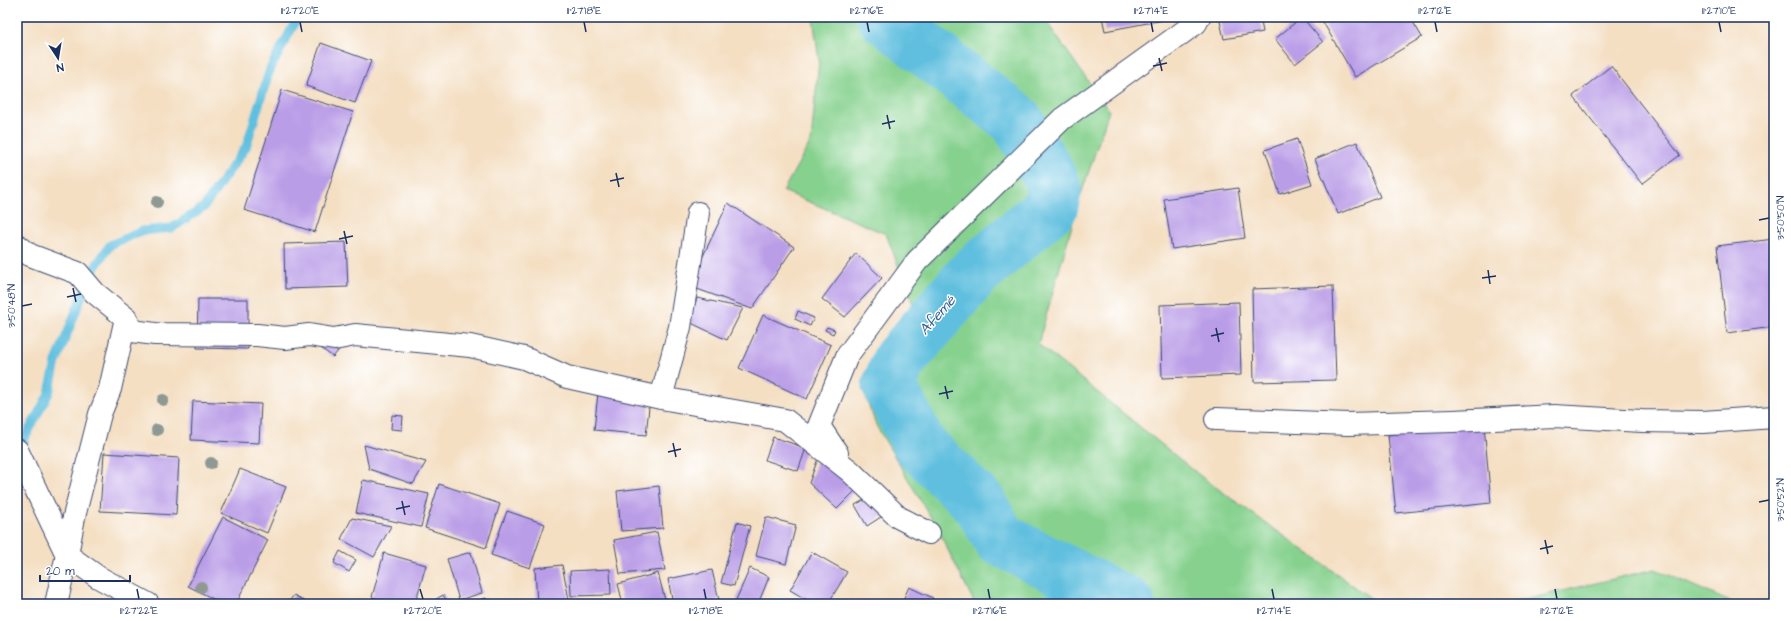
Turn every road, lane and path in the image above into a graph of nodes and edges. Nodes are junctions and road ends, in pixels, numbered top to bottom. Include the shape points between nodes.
1 (1199, 17) edge
2 (698, 213) dead end
3 (24, 250) edge
4 (126, 318) junction
5 (662, 398) junction
6 (1774, 417) edge
7 (1216, 419) dead end
8 (17, 450) edge
9 (850, 471) junction
10 (929, 533) dead end
11 (67, 555) junction
12 (56, 604) edge
13 (148, 604) edge

1 - 9 street via 1196,23 1062,119 917,261 847,356 819,426
2 - 5 street via 680,327
3 - 4 street via 78,273 95,293
4 - 5 street via 132,331 155,334 285,338 309,334 334,339 355,335 470,346 524,358 567,377
4 - 11 street via 110,389 100,414
5 - 9 street via 785,420
6 - 7 street via 1703,422 1554,416 1348,424
8 - 11 street
9 - 10 street via 898,516
11 - 12 street
11 - 13 street via 98,577

